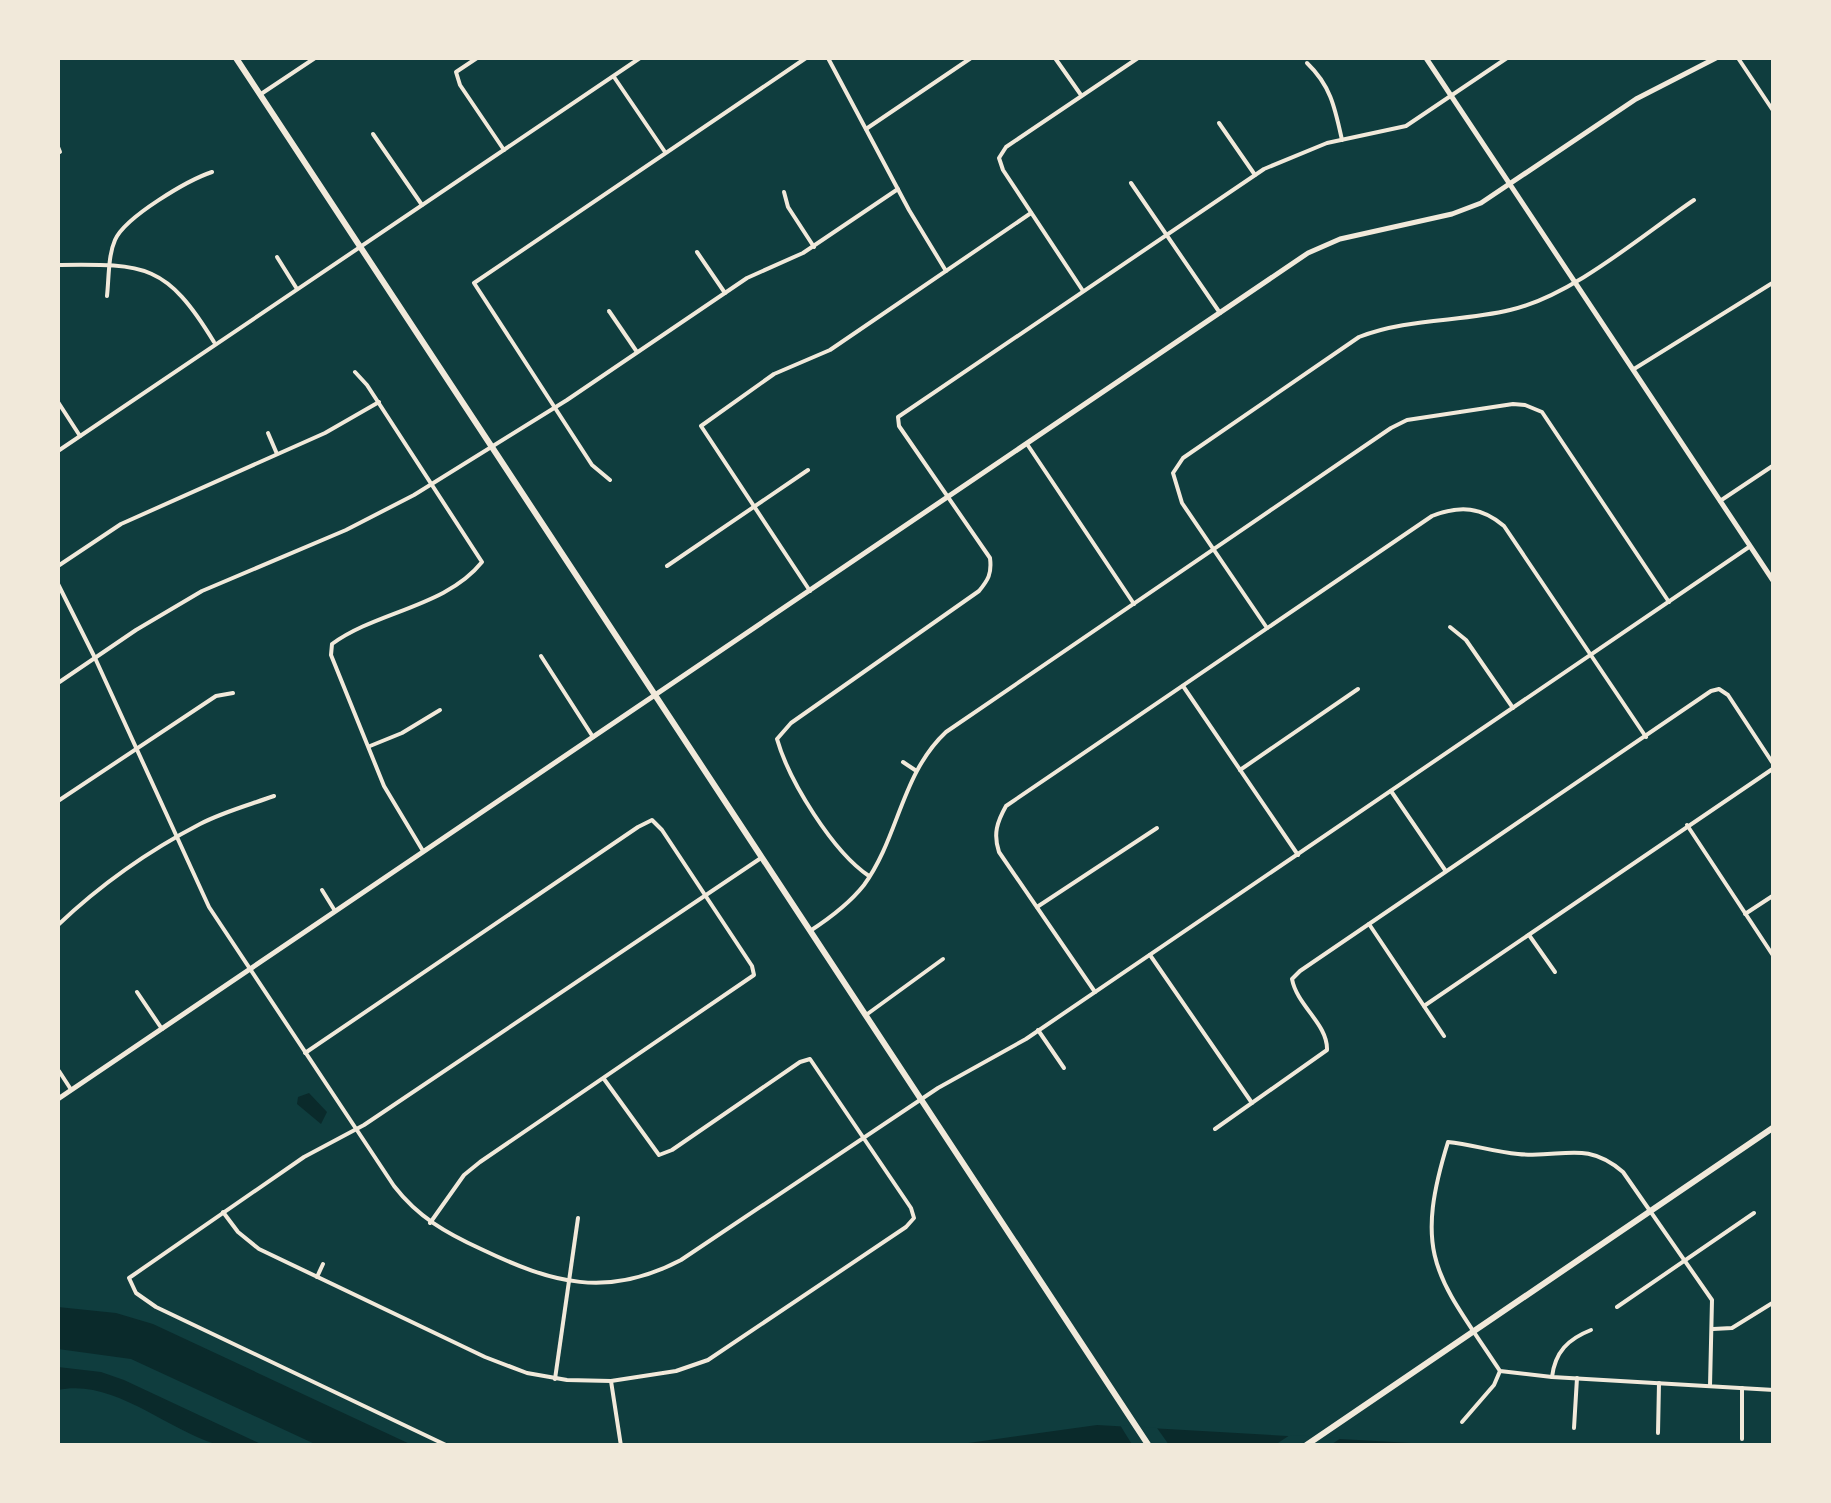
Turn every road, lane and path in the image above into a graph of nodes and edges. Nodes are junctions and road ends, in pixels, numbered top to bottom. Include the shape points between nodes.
1 (236, 58) edge
2 (315, 58) edge
3 (477, 58) edge
4 (640, 58) edge
5 (806, 58) edge
6 (828, 58) edge
7 (971, 58) edge
8 (1055, 58) edge
9 (1138, 58) edge
10 (1426, 58) edge
11 (1507, 58) edge
12 (1716, 58) edge
13 (1738, 58) edge
14 (1307, 63) dead end
15 (613, 76) junction
16 (260, 95) junction
17 (1081, 96) junction
18 (1451, 96) junction
19 (1774, 112) edge
20 (1219, 124) dead end
21 (866, 129) junction
22 (373, 134) dead end
23 (1342, 140) junction
24 (504, 150) junction
25 (665, 152) junction
26 (212, 172) dead end
27 (1255, 175) junction
28 (1131, 182) dead end
29 (1511, 184) junction
30 (898, 188) junction
31 (784, 192) dead end
32 (1694, 200) dead end
33 (422, 206) junction
34 (1032, 213) junction
35 (1166, 235) junction
36 (814, 247) junction
37 (359, 248) junction
38 (697, 252) dead end
39 (277, 256) dead end
40 (58, 264) edge
41 (111, 264) junction
42 (946, 271) junction
43 (1574, 282) junction
44 (1774, 282) edge
45 (297, 288) junction
46 (1083, 291) junction
47 (725, 293) junction
48 (107, 296) dead end
49 (609, 311) dead end
50 (1220, 313) junction
51 (215, 344) junction
52 (637, 352) junction
53 (1633, 370) junction
54 (355, 372) dead end
55 (58, 402) edge
56 (379, 402) junction
57 (554, 408) junction
58 (268, 433) dead end
59 (80, 436) junction
60 (1027, 444) junction
61 (490, 446) junction
62 (58, 451) edge
63 (276, 454) junction
64 (1774, 465) edge
65 (808, 470) dead end
66 (610, 480) dead end
67 (432, 484) junction
68 (948, 498) junction
69 (1720, 502) junction
70 (754, 507) junction
71 (1749, 547) junction
72 (1213, 550) junction
73 (58, 566) edge
74 (667, 566) dead end
75 (1774, 582) edge
76 (58, 584) edge
77 (810, 591) junction
78 (1670, 602) junction
79 (1134, 604) junction
80 (1267, 628) junction
81 (1450, 628) dead end
82 (541, 656) dead end
83 (1591, 656) junction
84 (96, 658) junction
85 (58, 683) edge
86 (1183, 686) junction
87 (1358, 689) dead end
88 (233, 693) dead end
89 (654, 697) junction
90 (1513, 708) junction
91 (440, 710) dead end
92 (1646, 736) junction
93 (593, 738) junction
94 (370, 746) junction
95 (135, 749) junction
96 (902, 762) dead end
97 (1774, 766) edge
98 (915, 770) junction
99 (1240, 770) junction
100 (1391, 791) junction
101 (274, 796) dead end
102 (58, 801) edge
103 (1687, 826) junction
104 (1156, 828) dead end
105 (176, 838) junction
106 (423, 852) junction
107 (1298, 855) junction
108 (760, 858) junction
109 (1446, 871) junction
110 (869, 876) junction
111 (322, 890) dead end
112 (1774, 895) edge
113 (705, 896) junction
114 (1037, 907) junction
115 (336, 911) junction
116 (1745, 914) junction
117 (58, 924) edge
118 (1369, 924) junction
119 (809, 932) junction
120 (1528, 934) junction
121 (1150, 954) junction
122 (1774, 957) edge
123 (944, 959) dead end
124 (248, 970) junction
125 (1555, 972) dead end
126 (137, 992) dead end
127 (1095, 992) junction
128 (1424, 1006) junction
129 (865, 1016) junction
130 (162, 1029) junction
131 (1038, 1030) junction
132 (1444, 1036) dead end
133 (304, 1053) junction
134 (1064, 1068) dead end
135 (59, 1071) edge
136 (604, 1079) junction
137 (72, 1090) junction
138 (58, 1099) edge
139 (920, 1100) junction
140 (1252, 1104) junction
141 (1774, 1127) edge
142 (1215, 1129) dead end
143 (356, 1130) junction
144 (864, 1137) junction
145 (1652, 1210) junction
146 (223, 1212) junction
147 (1754, 1214) dead end
148 (578, 1218) dead end
149 (430, 1223) junction
150 (1686, 1260) junction
151 (323, 1264) dead end
152 (317, 1277) junction
153 (570, 1281) junction
154 (1774, 1302) edge
155 (1616, 1307) dead end
156 (1713, 1329) junction
157 (1591, 1330) dead end
158 (1474, 1331) junction
159 (1500, 1371) junction
160 (1552, 1377) junction
161 (1577, 1378) junction
162 (555, 1379) junction
163 (611, 1380) junction
164 (1659, 1383) junction
165 (1710, 1386) junction
166 (1742, 1388) junction
167 (1774, 1390) edge
168 (1462, 1422) dead end
169 (1574, 1428) dead end
170 (1658, 1434) dead end
171 (1742, 1439) dead end
172 (448, 1446) edge
173 (621, 1446) edge
174 (1149, 1446) edge
175 (1305, 1446) edge

1 - 16 main road
2 - 16 street
3 - 24 street via 456,72
4 - 15 street
5 - 25 street
6 - 21 street
7 - 21 street
8 - 17 street
9 - 17 street
10 - 18 street
11 - 18 street
12 - 29 street via 1636,99
13 - 19 street
14 - 23 street via 1332,94
15 - 24 street
15 - 25 street
16 - 37 main road
17 - 34 street via 999,158
18 - 23 street via 1406,126
18 - 29 street
20 - 27 street
21 - 30 street
22 - 33 street
23 - 27 street
24 - 33 street
25 - 57 street via 474,283
26 - 41 street via 126,224 113,244
27 - 35 street
28 - 35 street
29 - 43 street
29 - 50 street via 1452,214 1320,248
30 - 36 street
30 - 42 street
31 - 36 street
32 - 43 street
33 - 37 street
34 - 42 street
34 - 46 street
35 - 46 street
35 - 50 street
36 - 47 street
37 - 45 street
37 - 61 main road
38 - 47 street
39 - 45 street
40 - 41 street
41 - 48 street
41 - 51 street via 149,270 172,285
42 - 70 street via 701,426
43 - 53 street
43 - 72 street via 1508,311 1359,337 1182,458 1173,473 1182,503
44 - 53 street
45 - 51 street
46 - 68 street via 898,416
47 - 52 street
49 - 52 street
50 - 60 street
51 - 59 street
52 - 57 street
53 - 69 street
54 - 56 street
55 - 59 street
56 - 63 street
56 - 67 street
57 - 61 street
57 - 66 street
58 - 63 street
59 - 62 street
60 - 68 street
60 - 79 street
61 - 67 street
61 - 89 main road
63 - 73 street via 120,524
64 - 69 street
65 - 70 street
67 - 84 street via 365,522 202,591
67 - 94 street via 482,562 426,600 332,644
68 - 77 street
68 - 110 street via 990,558 990,578 791,722 777,739 784,765 844,856
69 - 71 street
70 - 74 street
70 - 77 street
71 - 75 street
71 - 78 street
72 - 78 street via 1401,423 1513,404 1549,420
72 - 79 street
72 - 80 street
76 - 84 street
77 - 89 street
78 - 83 street
79 - 98 street via 954,725
80 - 83 street via 1432,516 1470,509 1493,517 1512,535
80 - 86 street
81 - 90 street via 1466,640
82 - 93 street
83 - 90 street
83 - 92 street
84 - 85 street
84 - 95 street
86 - 99 street
86 - 114 street via 1006,806 994,839
87 - 99 street
88 - 95 street via 216,696
89 - 93 street
89 - 108 main road
90 - 100 street
91 - 94 street
92 - 97 street via 1719,689
92 - 109 street
93 - 106 street
94 - 106 street
95 - 102 street
95 - 105 street
96 - 98 street
97 - 103 street
98 - 110 street
99 - 107 street
100 - 107 street
100 - 109 street
101 - 105 street
103 - 116 street
103 - 120 street
104 - 114 street
105 - 117 street
105 - 124 street
106 - 115 street
107 - 121 street
108 - 113 street
108 - 119 main road
109 - 118 street
110 - 119 street
111 - 115 street
112 - 116 street
113 - 133 street via 652,820
113 - 136 street via 754,975
113 - 143 street
114 - 127 street
115 - 124 street
116 - 122 street
118 - 128 street
118 - 140 street via 1292,979 1328,1044 1323,1055
119 - 129 main road
120 - 125 street
120 - 128 street
121 - 127 street
121 - 140 street
123 - 129 street
124 - 130 street
124 - 133 street
126 - 130 street
127 - 131 street
128 - 132 street
129 - 139 main road
130 - 137 street
131 - 134 street
131 - 139 street
133 - 143 street
135 - 137 street
136 - 144 street via 658,1155 810,1060
136 - 149 street via 464,1175
137 - 138 street
139 - 144 street
139 - 174 main road
140 - 142 street
141 - 145 main road
143 - 146 street via 304,1156
143 - 149 street via 394,1186
144 - 153 street via 662,1270 610,1282
144 - 163 street via 912,1208 906,1227 708,1360
145 - 150 street
145 - 158 main road
145 - 158 street via 1623,1172 1598,1155 1525,1155 1448,1142 1430,1227 1443,1284
146 - 152 street via 259,1249
146 - 172 street via 129,1278 136,1293
147 - 150 street
148 - 153 street
149 - 153 street via 514,1266
150 - 155 street
150 - 156 street via 1712,1300
151 - 152 street
152 - 162 street via 509,1368
153 - 162 street
154 - 156 street via 1732,1328
156 - 165 street
157 - 160 street via 1564,1346
158 - 159 street
158 - 175 main road
159 - 160 street
159 - 168 street
160 - 161 street
161 - 164 street
161 - 169 street
162 - 163 street
163 - 173 street
164 - 165 street
164 - 170 street
165 - 166 street
166 - 167 street
166 - 171 street

